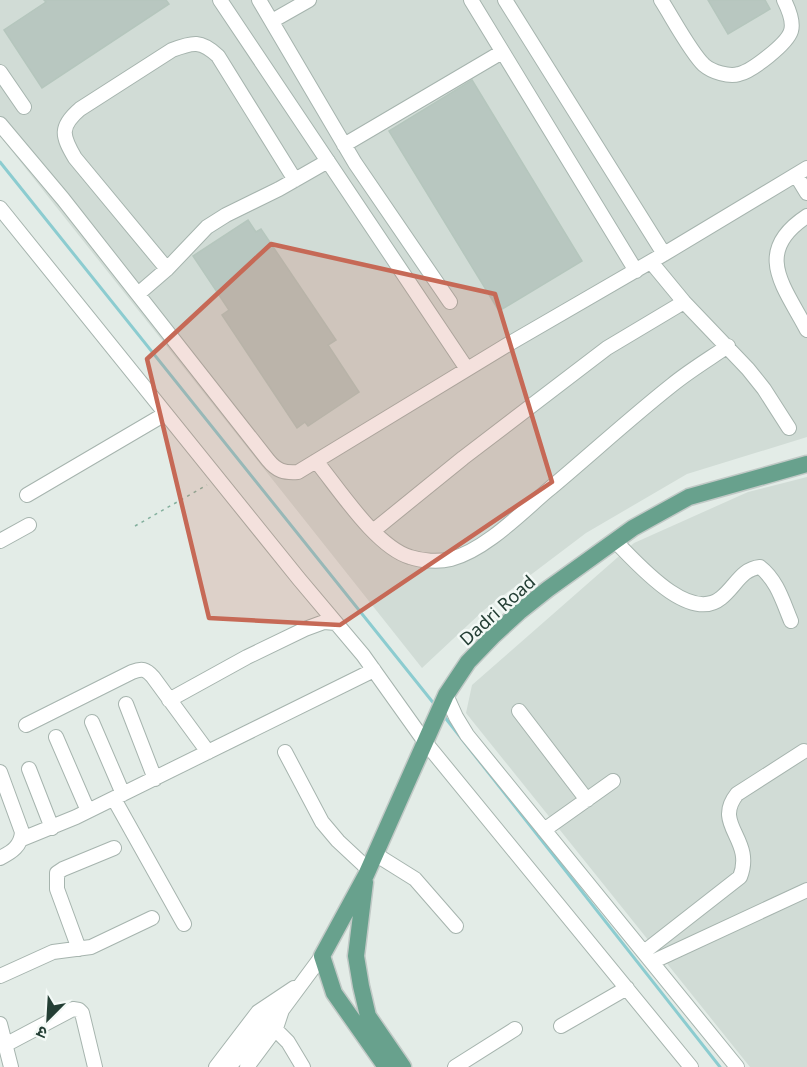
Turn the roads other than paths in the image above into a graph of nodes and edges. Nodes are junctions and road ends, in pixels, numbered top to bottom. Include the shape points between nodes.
1 (220, 0) edge
2 (259, 0) edge
3 (309, 0) edge
4 (471, 0) edge
5 (506, 0) edge
6 (661, 0) edge
7 (783, 0) edge
8 (272, 21) junction
9 (502, 52) junction
10 (0, 72) edge
11 (24, 107) dead end
12 (0, 124) edge
13 (344, 145) junction
14 (328, 161) junction
15 (801, 172) edge
16 (295, 180) junction
17 (807, 193) edge
18 (0, 208) edge
19 (807, 216) edge
20 (658, 258) junction
21 (166, 269) junction
22 (636, 271) junction
23 (138, 294) junction
24 (450, 302) dead end
25 (684, 302) junction
26 (807, 330) edge
27 (728, 346) junction
28 (467, 369) junction
29 (165, 414) junction
30 (789, 428) dead end
31 (316, 461) junction
32 (807, 464) edge
33 (27, 495) dead end
34 (29, 525) dead end
35 (373, 531) junction
36 (0, 540) edge
37 (615, 541) junction
38 (791, 621) dead end
39 (336, 623) junction
40 (374, 670) junction
41 (170, 700) junction
42 (443, 701) junction
43 (126, 704) dead end
44 (519, 711) dead end
45 (92, 722) dead end
46 (26, 725) dead end
47 (56, 737) dead end
48 (426, 740) junction
49 (804, 751) dead end
50 (208, 752) junction
51 (285, 752) dead end
52 (29, 769) dead end
53 (0, 772) edge
54 (155, 779) junction
55 (613, 781) dead end
56 (118, 797) junction
57 (587, 800) junction
58 (88, 811) junction
59 (52, 828) junction
60 (544, 830) junction
61 (21, 839) junction
62 (114, 848) dead end
63 (0, 858) edge
64 (370, 866) junction
65 (807, 891) edge
66 (152, 918) dead end
67 (184, 924) dead end
68 (456, 926) dead end
69 (79, 949) junction
70 (322, 956) junction
71 (648, 957) junction
72 (0, 975) edge
73 (300, 984) junction
74 (627, 988) junction
75 (291, 998) junction
76 (282, 1010) junction
77 (0, 1024) edge
78 (561, 1026) dead end
79 (515, 1029) dead end
80 (278, 1032) junction
81 (5, 1045) junction
82 (11, 1067) edge
83 (95, 1067) edge
84 (216, 1067) edge
85 (229, 1067) edge
86 (248, 1067) edge
87 (259, 1067) edge
88 (303, 1067) edge
89 (386, 1067) edge
90 (403, 1067) edge
91 (455, 1067) edge
92 (691, 1067) edge
93 (737, 1067) edge

1 - 14 street
2 - 8 street
3 - 8 street
4 - 9 street
5 - 20 street
6 - 7 street via 705,66 721,74 739,74 783,44 792,21
8 - 13 street
9 - 13 street
9 - 22 street
10 - 11 street
12 - 23 street
13 - 24 street
14 - 16 street
14 - 28 street
15 - 17 street
15 - 20 street
16 - 21 street via 207,227
16 - 21 street via 218,56 200,44 172,50 80,109 70,117 64,140
18 - 29 street
19 - 26 street via 784,236 775,264
20 - 22 street
20 - 25 street
21 - 23 street
22 - 28 street
23 - 31 street via 277,470 298,472
25 - 27 street
25 - 35 street via 607,348
27 - 30 street via 764,389
27 - 35 street via 674,383 528,508 470,551 450,560 411,558 391,549
28 - 31 street
29 - 33 street
29 - 39 street
31 - 35 street
32 - 37 main road, Dadri Road via 689,497
34 - 36 street
37 - 38 street via 656,582 701,604 712,604 750,568 760,567 774,582
37 - 42 main road, Dadri Road via 519,612 468,662
39 - 40 street
39 - 41 street via 305,628
40 - 48 street
40 - 50 street
41 - 46 street via 148,672 140,669
41 - 50 street
42 - 48 main road, Dadri Road
42 - 60 street
43 - 54 street
44 - 57 street
45 - 56 street
47 - 58 street
48 - 64 main road, Dadri Road
48 - 74 street
49 - 71 street via 737,794 728,809 728,819 745,859 740,877
50 - 54 street
51 - 64 street via 322,822 338,841
52 - 59 street
53 - 61 street via 22,832
54 - 56 street
55 - 57 street
56 - 58 street
56 - 67 street
57 - 60 street
58 - 59 street
59 - 61 street
60 - 71 street
61 - 63 street via 13,851
62 - 69 street via 57,873 57,889
64 - 68 street via 415,879
64 - 70 main road, Dadri Road
64 - 90 main road via 356,956 361,987 368,1016
65 - 71 street
66 - 69 street via 90,948
69 - 72 street via 53,952
70 - 73 street, Dadri Road
70 - 89 main road via 334,993
71 - 93 street
73 - 75 street, Dadri Road
73 - 84 street via 258,1012
74 - 78 street
74 - 92 street
75 - 76 street, Dadri Road
75 - 80 street
76 - 85 street, Dadri Road
76 - 86 street, Dadri Road via 276,1028
77 - 81 street
79 - 91 street
80 - 87 street
80 - 88 street
81 - 82 street
81 - 83 street via 68,1011 79,1010

